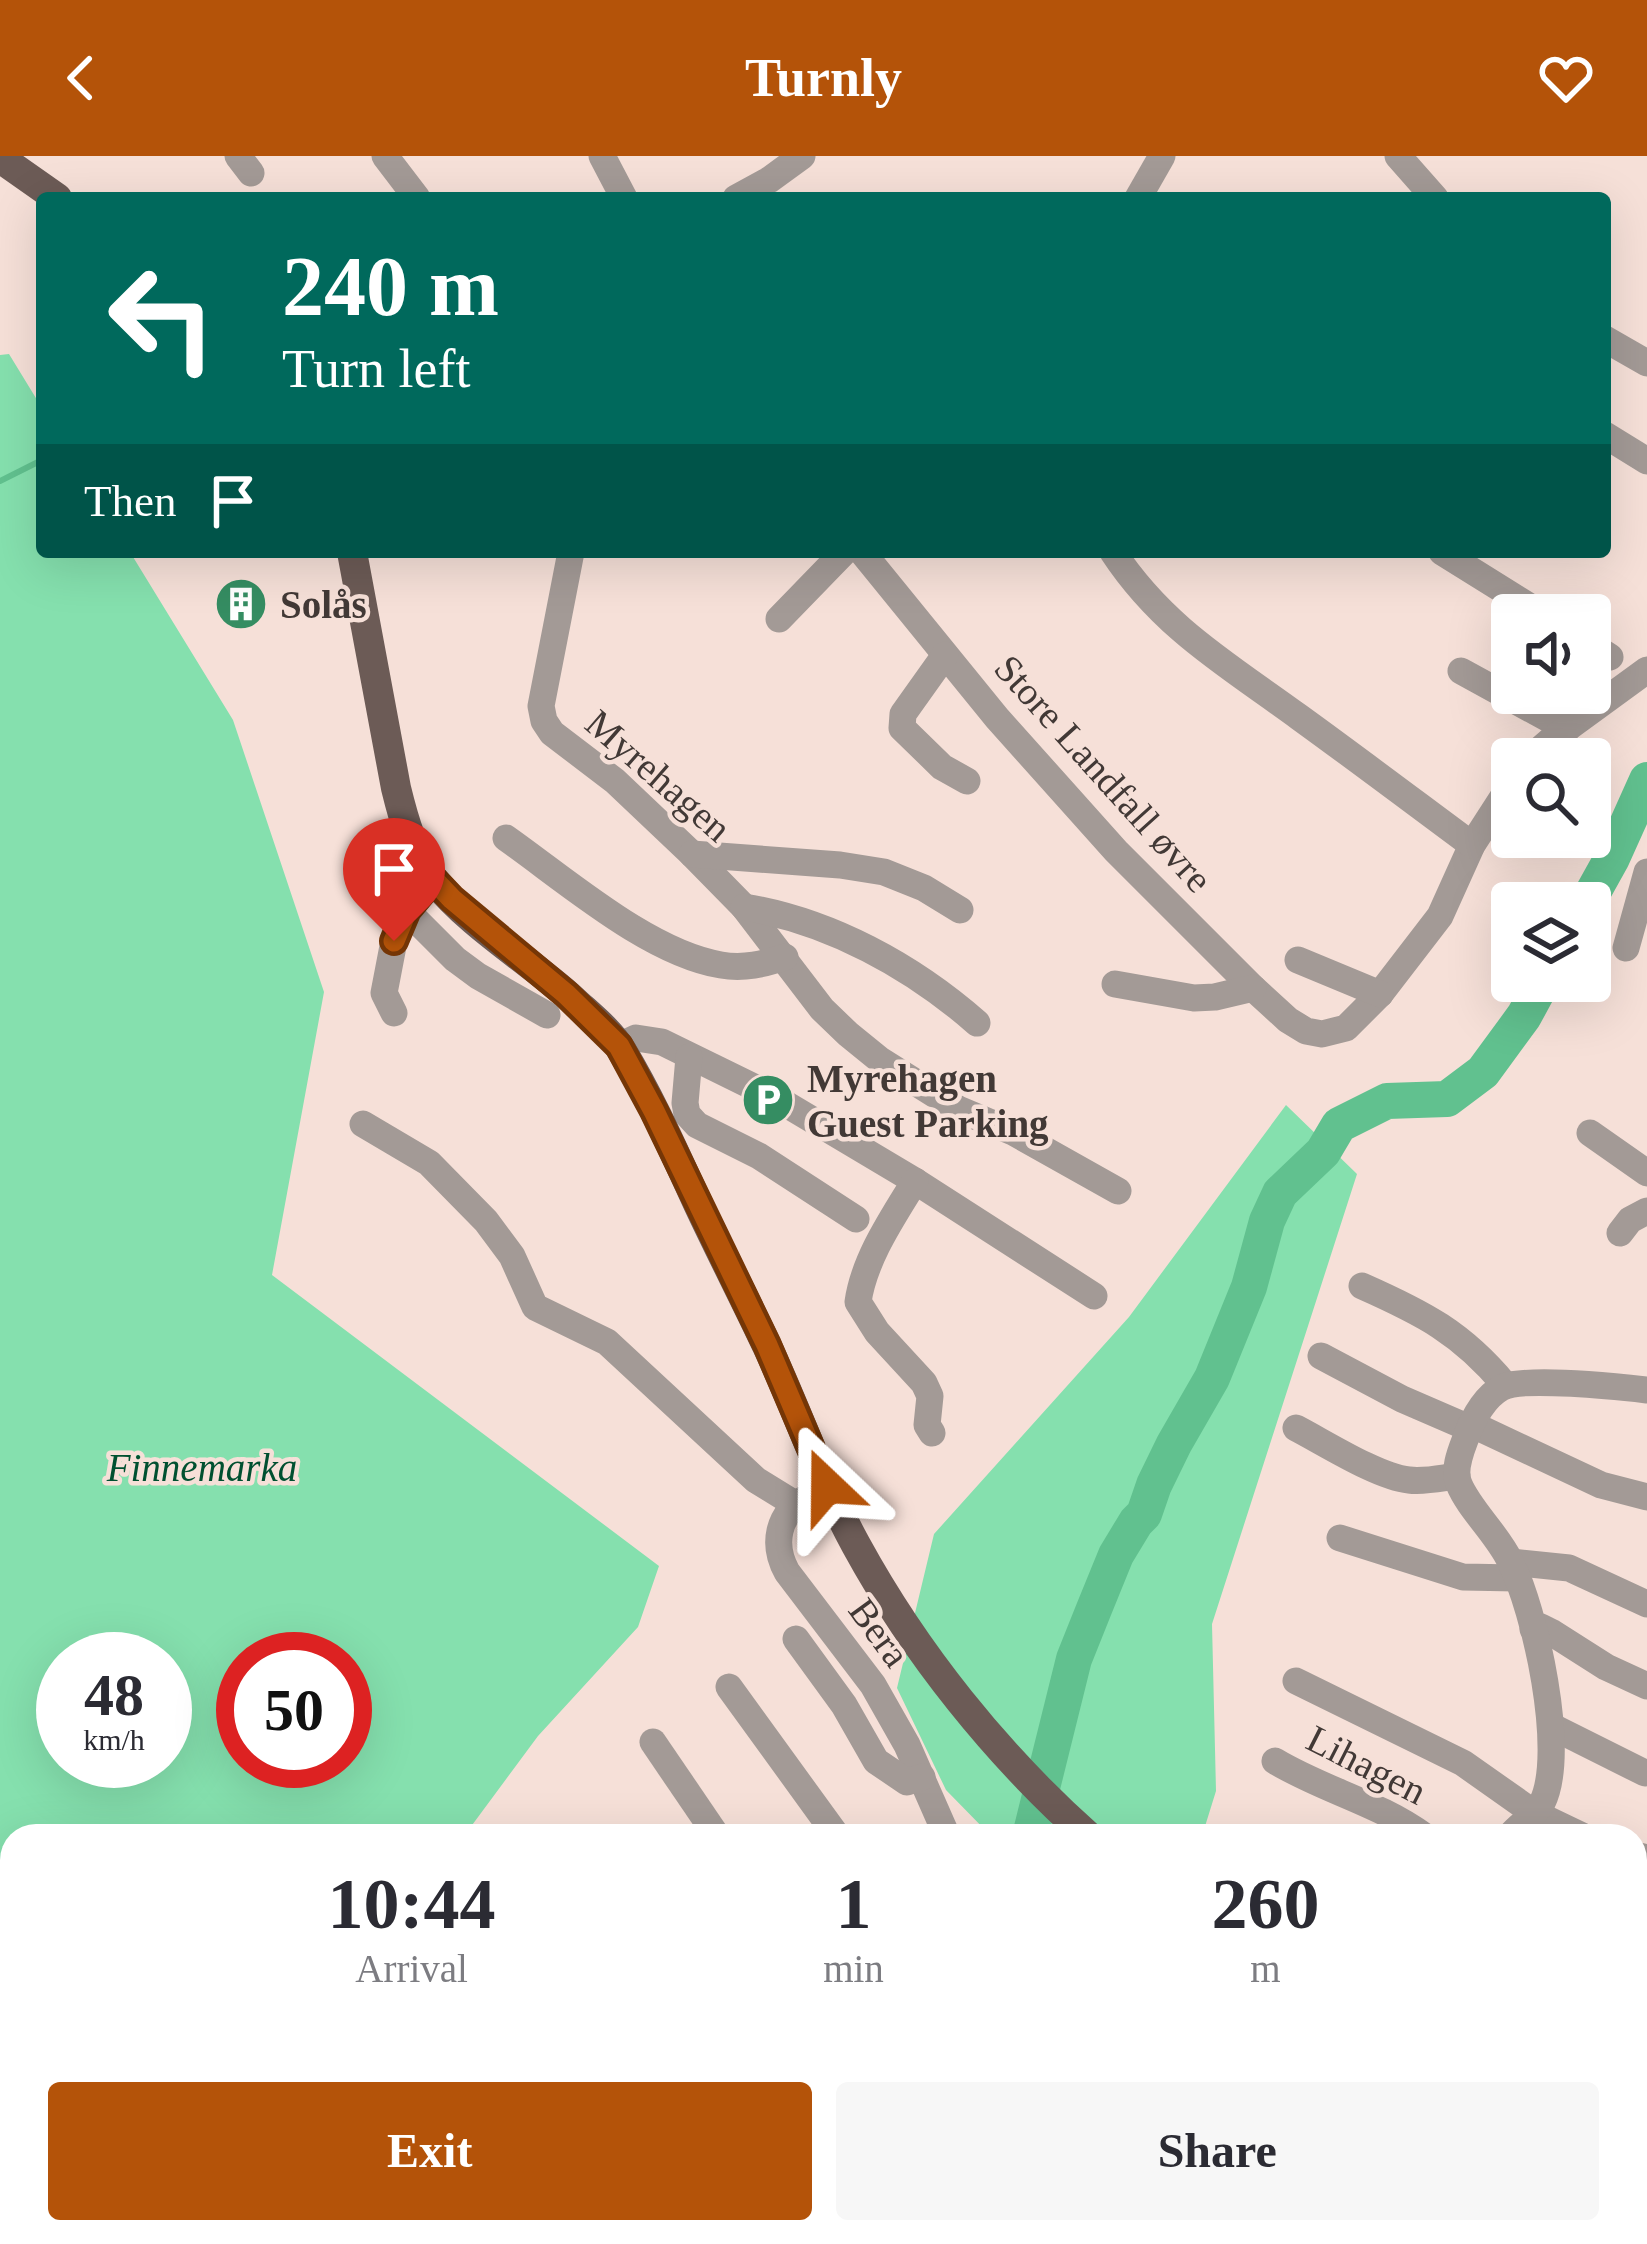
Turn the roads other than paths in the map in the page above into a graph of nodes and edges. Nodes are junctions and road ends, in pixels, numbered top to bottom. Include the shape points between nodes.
1 (385, 156) edge
2 (602, 156) edge
3 (802, 156) edge
4 (1162, 156) edge
5 (1398, 156) edge
6 (0, 158) edge
7 (49, 192) edge
8 (412, 192) edge
9 (621, 192) edge
10 (747, 192) edge
11 (1141, 192) edge
12 (1430, 192) edge
13 (1611, 342) edge
14 (1647, 363) edge
15 (1611, 437) edge
16 (1643, 449) edge
17 (353, 558) edge
18 (570, 558) edge
19 (838, 558) edge
20 (867, 558) edge
21 (1117, 558) edge
22 (1452, 558) edge
23 (1509, 594) edge
24 (779, 619) dead end
25 (945, 655) junction
26 (1461, 671) dead end
27 (1642, 681) edge
28 (1567, 728) junction
29 (1555, 738) edge
30 (967, 781) dead end
31 (1491, 815) edge
32 (506, 838) dead end
33 (1472, 844) junction
34 (692, 854) junction
35 (1647, 872) edge
36 (433, 879) junction
37 (744, 907) junction
38 (407, 910) junction
39 (960, 910) dead end
40 (1625, 948) dead end
41 (785, 957) junction
42 (1298, 960) dead end
43 (1115, 984) dead end
44 (1253, 988) junction
45 (1381, 994) junction
46 (394, 1013) dead end
47 (547, 1015) dead end
48 (977, 1022) dead end
49 (619, 1046) junction
50 (689, 1057) junction
51 (363, 1124) dead end
52 (1590, 1133) dead end
53 (1647, 1173) edge
54 (915, 1181) junction
55 (1118, 1191) dead end
56 (1647, 1210) edge
57 (856, 1220) dead end
58 (1620, 1233) dead end
59 (1362, 1286) dead end
60 (1094, 1296) dead end
61 (1321, 1356) dead end
62 (1505, 1384) junction
63 (1647, 1390) edge
64 (1470, 1426) junction
65 (1295, 1428) dead end
66 (932, 1433) dead end
67 (1457, 1476) junction
68 (827, 1486) junction
69 (1647, 1497) edge
70 (795, 1504) junction
71 (1340, 1538) dead end
72 (1514, 1570) junction
73 (1647, 1604) edge
74 (1533, 1629) junction
75 (796, 1639) dead end
76 (1297, 1682) dead end
77 (1647, 1686) edge
78 (729, 1687) dead end
79 (1551, 1726) junction
80 (653, 1742) dead end
81 (1275, 1761) dead end
82 (1645, 1773) edge
83 (922, 1777) junction
84 (1534, 1814) junction
85 (709, 1824) edge
86 (828, 1824) edge
87 (942, 1824) edge
88 (1075, 1824) edge
89 (1407, 1824) edge
90 (1523, 1824) edge
91 (1556, 1824) edge

1 - 8 street
2 - 9 street
3 - 10 street
4 - 11 street
5 - 12 street
6 - 7 main road
13 - 14 street
15 - 16 street
17 - 36 main road via 404,823
18 - 34 street, Myrehagen via 544,721
19 - 24 street
20 - 25 street, Store Landfall øvre
21 - 33 street via 1163,615 1207,652
22 - 23 street
25 - 30 street via 903,714 902,728
25 - 44 street, Store Landfall øvre via 1116,851
26 - 28 street
27 - 28 street
28 - 29 street
31 - 33 street
32 - 41 street via 686,956 725,966
33 - 45 street via 1441,916
34 - 37 street, Myrehagen
34 - 39 street via 884,872
35 - 40 street
36 - 38 street
36 - 49 main road
37 - 41 street, Myrehagen
37 - 48 street via 793,917 891,961
38 - 46 street via 384,994
38 - 47 street via 455,959
41 - 55 street, Myrehagen via 822,1009 880,1060
42 - 45 street
43 - 44 street via 1194,998
44 - 45 street, Store Landfall øvre via 1288,1020 1322,1034 1346,1028
49 - 50 street via 636,1038 662,1042
49 - 68 main road via 767,1345
50 - 54 street via 775,1097
50 - 57 street via 685,1102 697,1125
51 - 70 street via 428,1163 486,1221 535,1307 607,1342 756,1480
52 - 53 street
54 - 60 street
54 - 66 street via 858,1301 925,1383
56 - 58 street
59 - 62 street via 1466,1343
61 - 64 street
62 - 63 street
62 - 64 street
64 - 67 street
64 - 69 street
65 - 67 street via 1404,1480
67 - 72 street
68 - 70 street
68 - 88 main road via 894,1608 978,1720
70 - 83 street, Bera via 779,1534 780,1558 873,1684
71 - 72 street via 1463,1576
72 - 73 street via 1569,1568
72 - 74 street
74 - 77 street
74 - 79 street
75 - 83 street, Bera via 876,1761 907,1782
76 - 84 street via 1463,1763
78 - 86 street
79 - 82 street
79 - 84 street via 1546,1790
80 - 85 street
81 - 89 street, Lihagen
83 - 87 street, Bera
84 - 90 street
84 - 91 street

